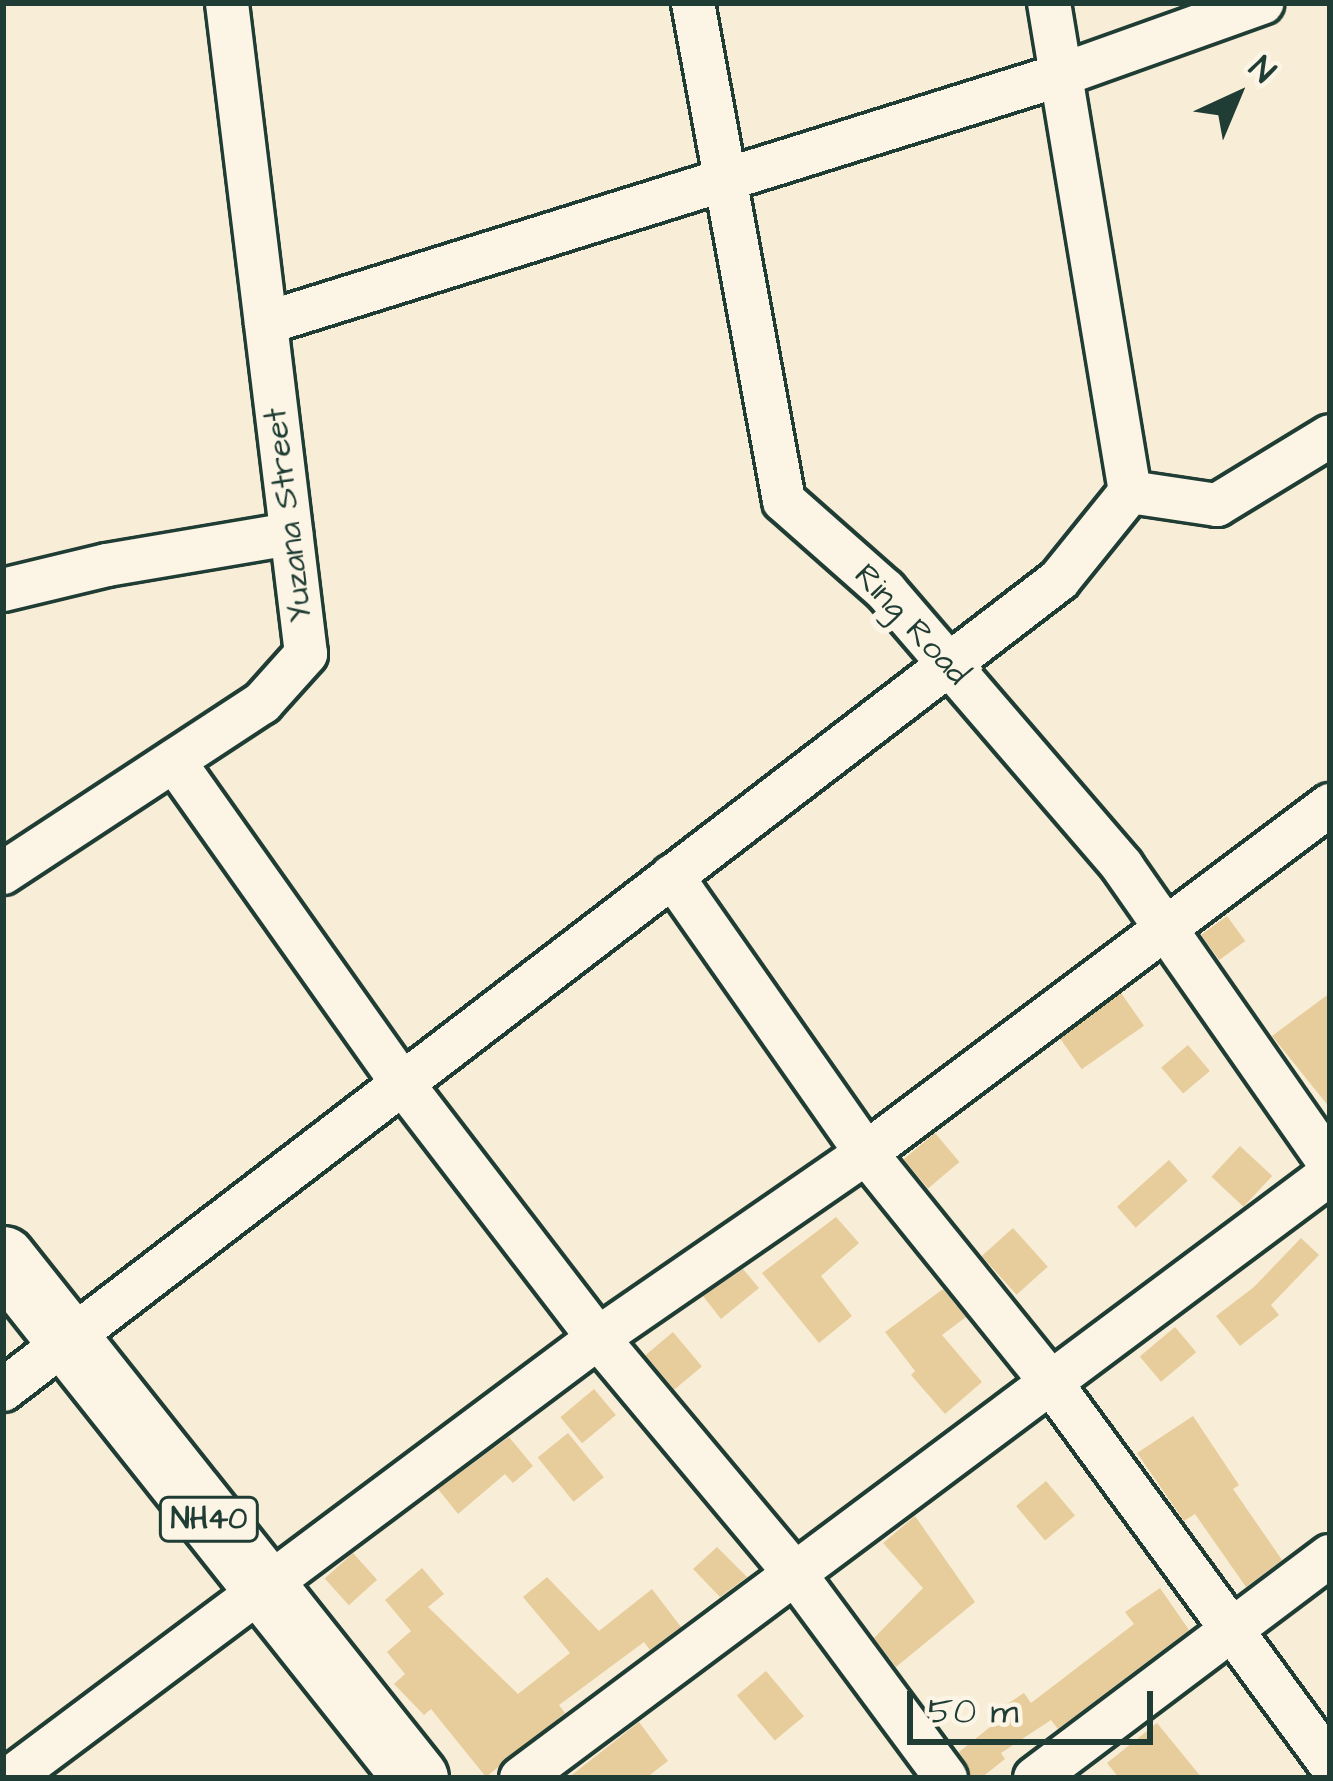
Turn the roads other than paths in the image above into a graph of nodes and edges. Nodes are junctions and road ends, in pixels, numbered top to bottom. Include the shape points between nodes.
1 (227, 3) edge
2 (693, 3) edge
3 (1049, 3) edge
4 (1262, 3) edge
5 (1060, 75) junction
6 (725, 178) junction
7 (266, 323) junction
8 (1330, 436) edge
9 (1130, 492) junction
10 (291, 534) junction
11 (3, 590) edge
12 (948, 663) junction
13 (174, 760) junction
14 (1330, 806) edge
15 (3, 873) edge
16 (672, 876) junction
17 (1165, 927) junction
18 (403, 1084) junction
19 (866, 1153) junction
20 (1330, 1163) edge
21 (1330, 1174) edge
22 (3, 1258) edge
23 (598, 1338) junction
24 (70, 1341) junction
25 (1049, 1380) junction
26 (3, 1390) edge
27 (1330, 1556) edge
28 (793, 1571) junction
29 (265, 1592) junction
30 (1232, 1629) junction
31 (1330, 1764) edge
32 (10, 1778) edge
33 (416, 1778) edge
34 (521, 1778) edge
35 (946, 1778) edge
36 (1035, 1778) edge

1 - 7 street, Yuzana Street
2 - 6 street, Ring Road
3 - 5 street
4 - 5 street
5 - 6 street
5 - 9 street
6 - 7 street
6 - 12 street, Ring Road via 784,501 885,590
7 - 10 street, Yuzana Street
8 - 9 street via 1217,505
9 - 12 street via 1058,580
10 - 11 street
10 - 13 street, Yuzana Street via 306,654 262,703
12 - 16 street
12 - 17 street, Ring Road
13 - 15 street, Yuzana Street
13 - 18 street
14 - 17 street
16 - 18 street
16 - 19 street
17 - 19 street
17 - 20 street, Ring Road
18 - 23 street
18 - 24 street
19 - 23 street
19 - 25 street
21 - 25 street
22 - 24 highway, NH40
23 - 28 street
23 - 29 street
24 - 26 street
24 - 29 highway, NH40
25 - 28 street
25 - 30 street
27 - 30 street
28 - 34 street
28 - 35 street
29 - 32 street
29 - 33 highway, NH40
30 - 31 street
30 - 36 street

